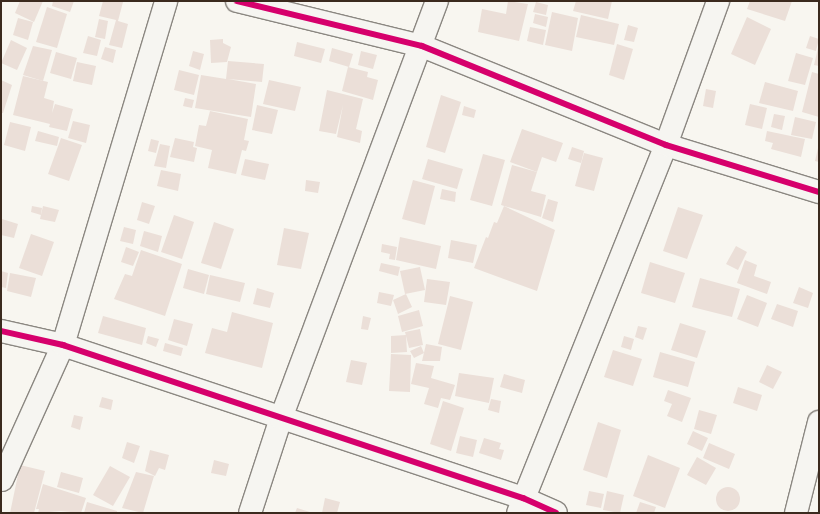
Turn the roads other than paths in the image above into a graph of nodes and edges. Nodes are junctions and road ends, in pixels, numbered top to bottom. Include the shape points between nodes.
1 (166, 1) edge
2 (237, 1) edge
3 (437, 1) edge
4 (718, 1) edge
5 (422, 46) junction
6 (666, 145) junction
7 (819, 192) edge
8 (1, 331) edge
9 (63, 345) junction
10 (281, 418) junction
11 (819, 422) edge
12 (2, 480) dead end
13 (520, 505) edge
14 (250, 513) edge
15 (556, 513) edge
16 (796, 513) edge

1 - 9 street
2 - 5 street
3 - 5 street
4 - 6 street
5 - 6 street
5 - 10 street
6 - 7 street
6 - 13 street
8 - 9 street
9 - 10 street
9 - 12 street
10 - 13 street
10 - 14 street
11 - 16 street
13 - 15 street

